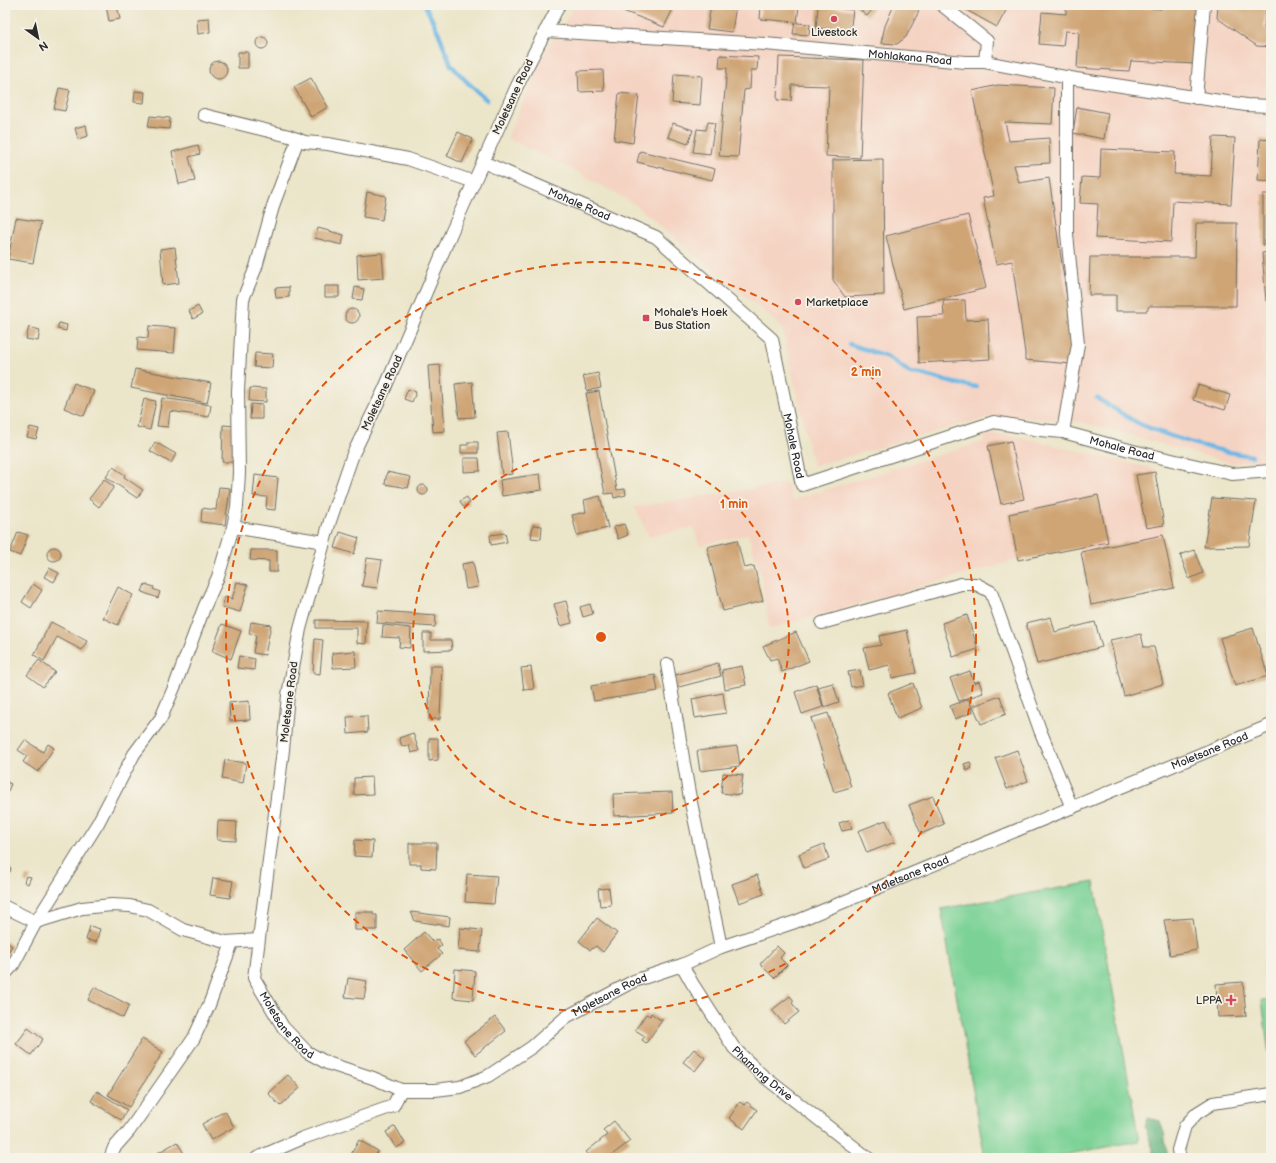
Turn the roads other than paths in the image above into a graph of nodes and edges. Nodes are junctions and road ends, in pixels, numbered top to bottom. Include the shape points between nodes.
1 (559, 5) edge
2 (942, 5) edge
3 (1204, 5) edge
4 (545, 31) junction
5 (985, 62) junction
6 (1067, 77) junction
7 (1196, 98) junction
8 (1271, 106) edge
9 (204, 115) dead end
10 (298, 139) junction
11 (483, 162) junction
12 (474, 182) junction
13 (1063, 432) junction
14 (1271, 471) edge
15 (233, 527) junction
16 (324, 542) junction
17 (822, 623) dead end
18 (667, 664) dead end
19 (1271, 725) edge
20 (1072, 808) junction
21 (5, 907) edge
22 (36, 922) junction
23 (258, 940) junction
24 (232, 943) junction
25 (721, 947) junction
26 (682, 965) junction
27 (5, 974) edge
28 (401, 1090) junction
29 (1271, 1094) edge
30 (110, 1158) edge
31 (257, 1158) edge
32 (868, 1158) edge
33 (1180, 1158) edge

1 - 4 street, Moletsane Road
2 - 5 street via 987,41
3 - 7 street
4 - 5 street, Mohlakana Road via 765,44
4 - 11 street, Moletsane Road
5 - 6 street, Mohlakana Road
6 - 7 street, Mohlakana Road
6 - 13 street via 1067,234 1078,344
7 - 8 street, Mohlakana Road
9 - 10 street
10 - 12 street via 408,159
10 - 15 street via 243,299 238,391 239,473
11 - 12 street, Moletsane Road
11 - 13 street, Mohale Road via 656,237 772,339 802,485 994,422
12 - 16 street, Moletsane Road via 385,388 353,454
13 - 14 street, Mohale Road via 1232,474
15 - 16 street
15 - 22 street via 218,577 161,718 134,754 98,823
16 - 23 street, Moletsane Road via 300,629 288,696
17 - 20 street via 962,584 976,584 991,592 1040,730
18 - 25 street via 689,793
19 - 20 street, Moletsane Road
20 - 25 street, Moletsane Road via 795,922
21 - 22 street
22 - 24 street via 82,908 130,906 148,910 183,930
22 - 27 street via 13,965
23 - 24 street
23 - 28 street, Moletsane Road via 254,978 283,1027 306,1052 327,1063
24 - 30 street via 194,1038 129,1131 114,1148
25 - 26 street, Moletsane Road
26 - 28 street, Moletsane Road via 634,981 566,1016 532,1047 488,1076 460,1087
26 - 32 street, Phamong Drive via 734,1048 762,1075
28 - 31 street via 393,1106 303,1138
29 - 33 street via 1213,1103 1197,1113 1185,1126 1178,1150

